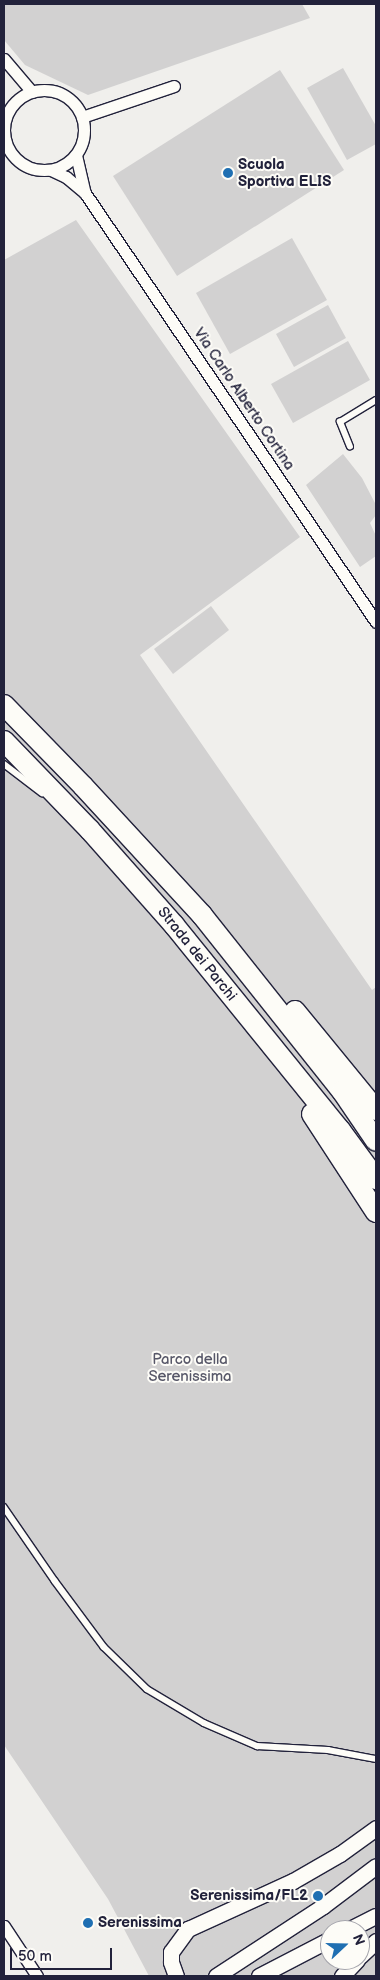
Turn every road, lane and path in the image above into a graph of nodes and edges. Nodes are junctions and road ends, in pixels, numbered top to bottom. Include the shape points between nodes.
1 (4, 59) edge
2 (174, 86) dead end
3 (32, 92) junction
4 (6, 108) edge
5 (82, 117) junction
6 (76, 155) junction
7 (51, 170) junction
8 (85, 193) junction
9 (376, 400) edge
10 (350, 447) dead end
11 (362, 600) junction
12 (376, 600) edge
13 (376, 622) edge
14 (4, 705) edge
15 (4, 741) edge
16 (4, 764) edge
17 (90, 830) junction
18 (202, 915) junction
19 (250, 1020) junction
20 (376, 1110) edge
21 (376, 1140) edge
22 (376, 1179) edge
23 (376, 1212) edge
24 (4, 1507) edge
25 (376, 1759) edge
26 (376, 1828) edge
27 (376, 1866) edge
28 (4, 1927) edge
29 (320, 1944) edge
30 (36, 1976) edge
31 (176, 1976) edge
32 (216, 1976) edge
33 (259, 1976) edge

1 - 3 street
2 - 5 street
3 - 4 street, Via Carlo Alberto Cortina
3 - 5 street via 56,92 68,98
4 - 7 street, Via Carlo Alberto Cortina via 4,134 14,156 31,168
5 - 6 street, Via Carlo Alberto Cortina via 83,137
6 - 7 street
6 - 8 street, Via Carlo Alberto Cortina
7 - 8 street, Via Carlo Alberto Cortina
8 - 11 street, Via Carlo Alberto Cortina
9 - 10 lane via 340,422
11 - 12 street
11 - 13 street, Via Carlo Alberto Cortina
14 - 18 highway, Strada dei Parchi
15 - 17 highway, Strada dei Parchi
16 - 17 lane
17 - 19 highway, Strada dei Parchi via 174,925
18 - 20 highway via 279,992
18 - 21 highway, Strada dei Parchi via 342,1091
19 - 22 highway, Strada dei Parchi
19 - 23 highway
24 - 25 lane via 104,1647 147,1690 204,1723 257,1746 328,1750
26 - 31 main road via 294,1882 188,1929 171,1952
27 - 32 main road via 323,1906
28 - 30 street
29 - 33 main road

